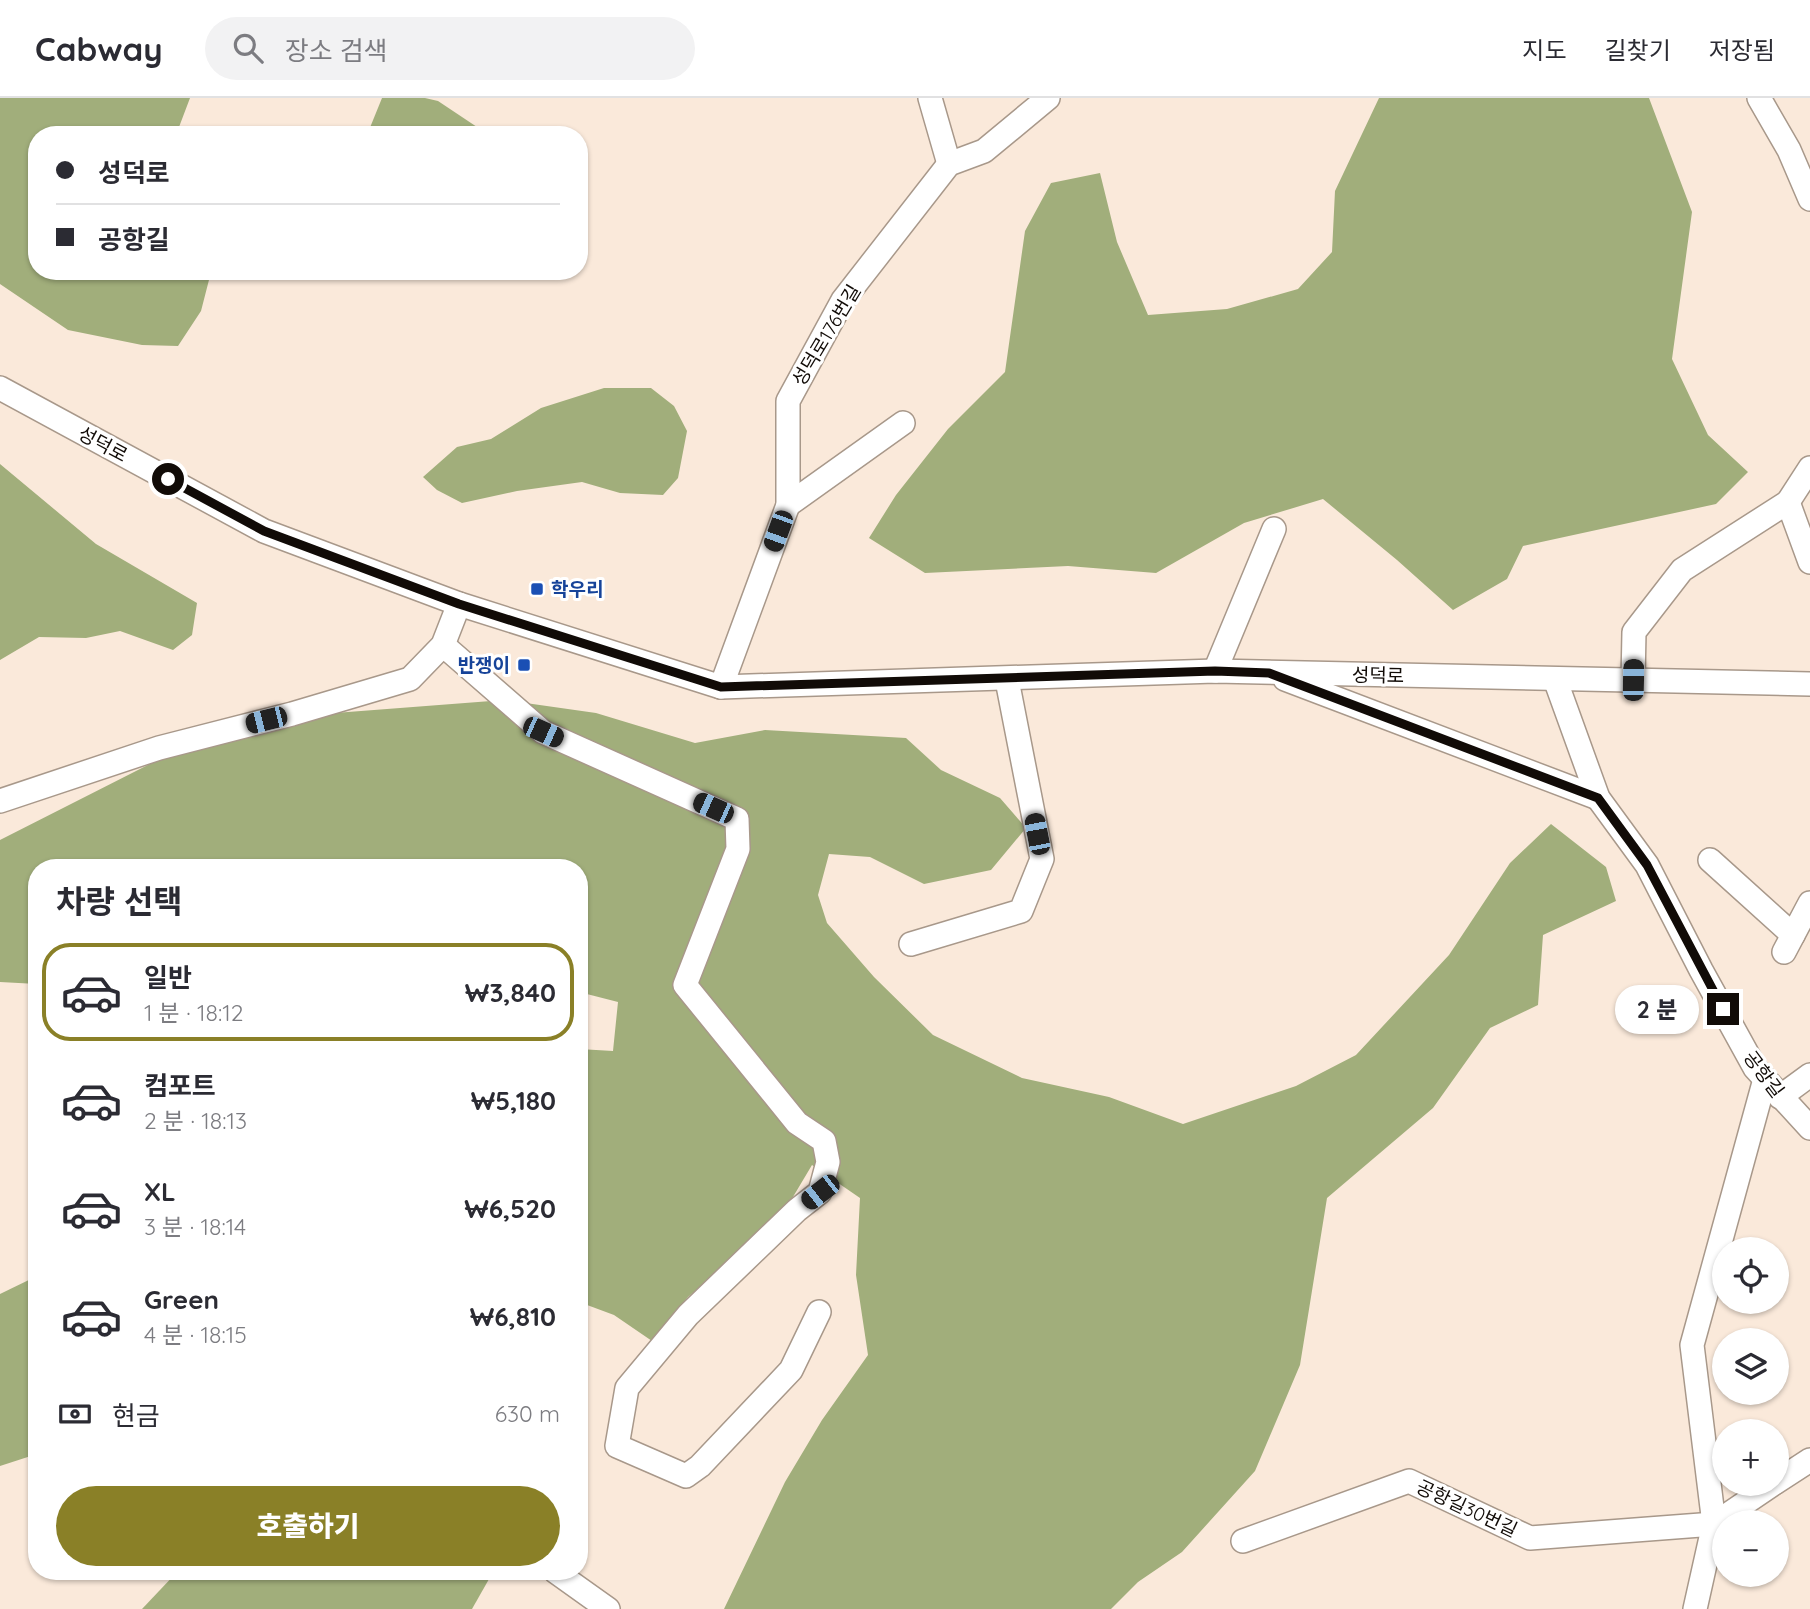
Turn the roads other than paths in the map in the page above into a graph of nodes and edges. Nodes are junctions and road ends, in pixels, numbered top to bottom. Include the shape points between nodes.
1 (930, 98) edge
2 (1048, 98) edge
3 (1759, 98) edge
4 (949, 164) junction
5 (1810, 199) edge
6 (0, 388) edge
7 (902, 423) dead end
8 (1810, 468) edge
9 (1788, 502) junction
10 (788, 505) junction
11 (1275, 529) dead end
12 (1810, 562) edge
13 (459, 604) junction
14 (443, 645) junction
15 (1215, 671) junction
16 (1269, 673) junction
17 (1555, 679) junction
18 (1007, 680) junction
19 (1633, 680) junction
20 (1810, 684) edge
21 (721, 687) junction
22 (1598, 798) junction
23 (0, 801) edge
24 (1710, 860) dead end
25 (1810, 902) edge
26 (911, 944) dead end
27 (1810, 1075) edge
28 (1765, 1079) junction
29 (1780, 1097) junction
30 (1810, 1128) edge
31 (818, 1312) dead end
32 (1810, 1460) edge
33 (1789, 1474) edge
34 (1756, 1496) edge
35 (1712, 1510) edge
36 (1735, 1510) edge
37 (1712, 1524) edge
38 (1712, 1533) edge
39 (1243, 1541) dead end
40 (567, 1580) edge
41 (608, 1609) edge
42 (1695, 1609) edge

1 - 4 street
2 - 4 street via 984,151
3 - 5 street
4 - 10 street, 성덕로176번길 via 843,300 788,401
6 - 13 street, 성덕로 via 264,531
7 - 10 street
8 - 9 street
9 - 12 street
9 - 19 street via 1682,570 1634,632
10 - 21 street, 성덕로176번길
11 - 15 street
13 - 14 street
13 - 21 street, 성덕로
14 - 23 street via 410,679 159,748
14 - 31 street via 543,732 737,819 738,849 685,985 797,1123 824,1141 828,1162 820,1192 688,1315 627,1388 617,1446 686,1476 791,1370
15 - 16 street, 성덕로
15 - 18 street, 성덕로
16 - 17 street, 성덕로
16 - 22 street
17 - 19 street, 성덕로
17 - 22 street, 공항길
18 - 21 street, 성덕로
18 - 26 street via 1042,859 1021,911
19 - 20 street, 성덕로
22 - 28 street, 공항길 via 1647,865
24 - 25 street via 1788,943
27 - 29 street
28 - 29 street, 공항길
28 - 35 street via 1692,1345
29 - 30 street, 공항길
32 - 33 street, 공항길30번길
34 - 36 street, 공항길30번길
37 - 39 street, 공항길30번길 via 1530,1538 1409,1481
38 - 42 street
40 - 41 street

